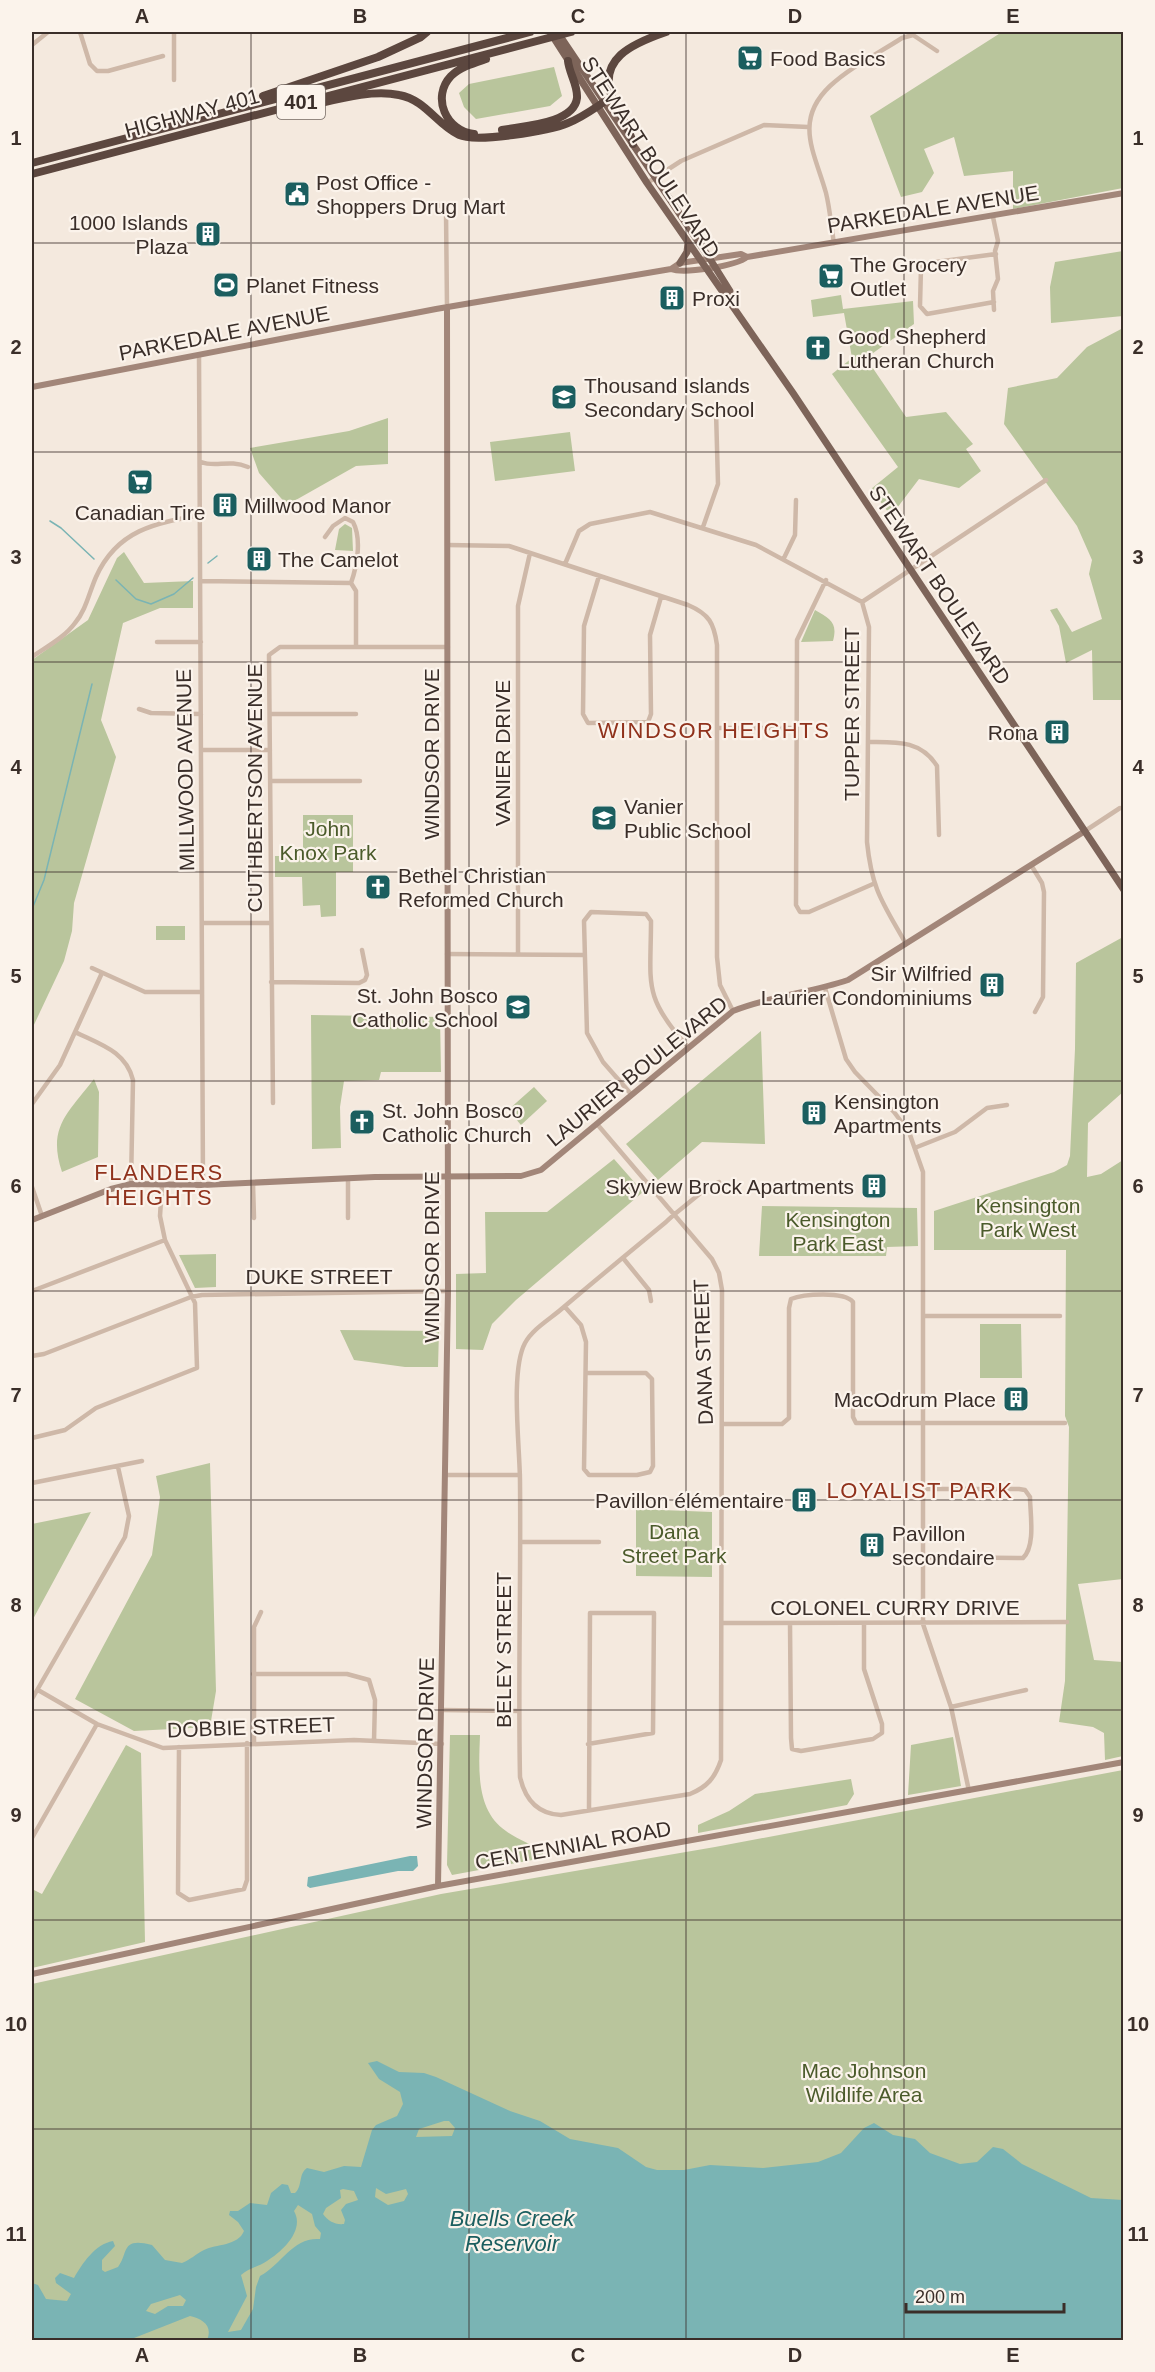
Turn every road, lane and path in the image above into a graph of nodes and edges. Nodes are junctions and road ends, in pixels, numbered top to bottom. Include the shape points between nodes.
1 (48, 32) edge
2 (80, 32) edge
3 (174, 32) edge
4 (427, 32) edge
5 (530, 32) edge
6 (550, 32) edge
7 (564, 32) edge
8 (666, 32) edge
9 (32, 45) edge
10 (937, 51) dead end
11 (567, 54) junction
12 (163, 56) dead end
13 (174, 80) dead end
14 (601, 104) junction
15 (260, 113) junction
16 (213, 114) junction
17 (808, 127) junction
18 (633, 144) junction
19 (32, 163) edge
20 (32, 174) edge
21 (656, 177) junction
22 (647, 183) junction
23 (1124, 193) edge
24 (434, 204) dead end
25 (993, 217) junction
26 (688, 243) junction
27 (834, 243) junction
28 (996, 254) junction
29 (747, 257) junction
30 (710, 259) junction
31 (699, 260) junction
32 (680, 263) junction
33 (715, 267) junction
34 (705, 268) junction
35 (671, 269) junction
36 (728, 299) junction
37 (994, 302) junction
38 (447, 307) junction
39 (994, 310) dead end
40 (199, 356) junction
41 (32, 387) edge
42 (716, 411) dead end
43 (201, 462) junction
44 (248, 466) dead end
45 (1046, 480) dead end
46 (796, 500) dead end
47 (201, 515) junction
48 (703, 527) junction
49 (325, 537) dead end
50 (447, 545) junction
51 (530, 553) junction
52 (784, 558) junction
53 (565, 564) junction
54 (910, 570) junction
55 (599, 576) junction
56 (826, 580) junction
57 (201, 581) junction
58 (351, 583) junction
59 (661, 597) junction
60 (862, 602) junction
61 (157, 642) dead end
62 (201, 642) junction
63 (356, 646) junction
64 (448, 647) junction
65 (32, 657) edge
66 (139, 709) dead end
67 (201, 714) junction
68 (270, 714) junction
69 (356, 714) dead end
70 (718, 728) junction
71 (796, 728) junction
72 (869, 742) junction
73 (202, 750) junction
74 (270, 750) junction
75 (271, 781) junction
76 (360, 781) dead end
77 (1120, 808) dead end
78 (1084, 831) junction
79 (939, 835) dead end
80 (1031, 865) junction
81 (873, 884) junction
82 (1124, 890) edge
83 (270, 922) junction
84 (203, 923) junction
85 (906, 944) junction
86 (362, 950) dead end
87 (447, 954) junction
88 (518, 954) junction
89 (584, 955) junction
90 (92, 968) dead end
91 (101, 975) junction
92 (271, 982) junction
93 (825, 988) junction
94 (202, 992) junction
95 (733, 1011) junction
96 (1035, 1012) dead end
97 (75, 1032) junction
98 (688, 1047) junction
99 (631, 1094) junction
100 (273, 1103) dead end
101 (32, 1104) edge
102 (1007, 1106) dead end
103 (597, 1124) junction
104 (916, 1147) junction
105 (448, 1176) junction
106 (348, 1179) junction
107 (719, 1182) dead end
108 (253, 1184) junction
109 (131, 1185) junction
110 (162, 1185) junction
111 (203, 1185) junction
112 (32, 1187) edge
113 (673, 1215) junction
114 (42, 1216) junction
115 (254, 1218) dead end
116 (348, 1218) dead end
117 (32, 1220) edge
118 (165, 1240) junction
119 (623, 1258) junction
120 (32, 1291) edge
121 (448, 1291) junction
122 (191, 1297) junction
123 (651, 1301) dead end
124 (565, 1307) junction
125 (923, 1316) junction
126 (1060, 1316) dead end
127 (32, 1356) edge
128 (587, 1373) junction
129 (923, 1423) junction
130 (1065, 1423) dead end
131 (722, 1424) junction
132 (32, 1438) edge
133 (142, 1461) dead end
134 (118, 1467) junction
135 (446, 1475) junction
136 (520, 1475) junction
137 (32, 1483) edge
138 (923, 1489) junction
139 (520, 1542) junction
140 (599, 1542) dead end
141 (923, 1557) junction
142 (261, 1612) dead end
143 (722, 1623) junction
144 (790, 1623) junction
145 (1067, 1623) dead end
146 (864, 1624) junction
147 (923, 1624) junction
148 (253, 1674) junction
149 (38, 1690) junction
150 (1026, 1690) dead end
151 (32, 1699) edge
152 (951, 1707) junction
153 (443, 1710) junction
154 (519, 1711) junction
155 (97, 1724) junction
156 (374, 1741) junction
157 (247, 1743) junction
158 (254, 1743) junction
159 (442, 1744) junction
160 (588, 1744) junction
161 (179, 1747) junction
162 (1124, 1762) edge
163 (969, 1791) junction
164 (589, 1810) junction
165 (32, 1838) edge
166 (438, 1886) junction
167 (32, 1974) edge

1 - 9 street
2 - 12 street via 90,64 97,71
3 - 13 street
4 - 16 highway via 378,57
5 - 16 highway, HIGHWAY 401 / 401
6 - 11 main road, STEWART BOULEVARD
7 - 11 main road, STEWART BOULEVARD
7 - 11 highway via 453,74 442,95 443,110 450,122 476,134 561,118 572,108 577,96
7 - 15 highway, HIGHWAY 401 / 401
8 - 18 highway via 631,46 619,55 609,73 610,94
10 - 17 street via 913,35 902,38 831,85 820,97
11 - 14 main road, STEWART BOULEVARD
11 - 14 main road, STEWART BOULEVARD
14 - 15 highway via 561,126 474,139 453,132 413,98 390,93
14 - 18 main road, STEWART BOULEVARD
14 - 22 main road, STEWART BOULEVARD
15 - 20 highway, HIGHWAY 401 / 401
16 - 19 highway, HIGHWAY 401 / 401
17 - 21 street via 764,125 681,161
17 - 27 street
18 - 21 main road, STEWART BOULEVARD
21 - 22 street
21 - 30 main road, STEWART BOULEVARD
22 - 26 main road, STEWART BOULEVARD
23 - 25 street, PARKEDALE AVENUE
24 - 38 street, WINDSOR DRIVE via 446,212
25 - 27 street, PARKEDALE AVENUE
25 - 28 street via 998,241
26 - 31 main road, STEWART BOULEVARD
26 - 32 main road
27 - 29 street, PARKEDALE AVENUE
28 - 37 street via 998,279
28 - 37 street via 928,263 921,267 920,276 920,306 927,314
29 - 30 street, PARKEDALE AVENUE via 741,254
29 - 33 street, PARKEDALE AVENUE
30 - 31 street, PARKEDALE AVENUE
30 - 33 main road, STEWART BOULEVARD
31 - 32 street, PARKEDALE AVENUE
31 - 34 main road, STEWART BOULEVARD
32 - 35 street, PARKEDALE AVENUE
33 - 34 street, PARKEDALE AVENUE
33 - 36 main road, STEWART BOULEVARD via 730,291
34 - 35 street, PARKEDALE AVENUE via 679,272
34 - 36 main road, STEWART BOULEVARD
35 - 38 street, PARKEDALE AVENUE
36 - 54 main road, STEWART BOULEVARD
37 - 39 street
38 - 40 street, PARKEDALE AVENUE
38 - 50 street, WINDSOR DRIVE
40 - 41 street, PARKEDALE AVENUE
40 - 43 street, MILLWOOD AVENUE
42 - 48 street via 717,484
43 - 44 street via 234,461
43 - 47 street, MILLWOOD AVENUE
45 - 54 street
46 - 52 street via 795,535
47 - 57 street, MILLWOOD AVENUE
47 - 65 street via 154,524 122,540 104,562 76,622
48 - 52 street, TUPPER STREET
48 - 53 street, TUPPER STREET via 650,512 604,519 579,531
49 - 58 street via 345,518 357,528 357,565
50 - 51 street via 492,544
50 - 64 street, WINDSOR DRIVE
51 - 53 street
51 - 88 street, VANIER DRIVE via 518,606
52 - 56 street, TUPPER STREET
53 - 55 street
54 - 60 street
54 - 78 main road, STEWART BOULEVARD
55 - 59 street
55 - 59 street via 584,626 584,714 588,723 648,722 650,635
56 - 60 street, TUPPER STREET
56 - 71 street via 797,640
57 - 58 street
57 - 62 street, MILLWOOD AVENUE
58 - 63 street via 357,591
59 - 70 street via 701,610 714,624
60 - 72 street, TUPPER STREET via 869,627
61 - 62 street
62 - 67 street, MILLWOOD AVENUE
63 - 64 street, CUTHBERTSON AVENUE
63 - 68 street, CUTHBERTSON AVENUE via 280,646 273,650 269,655
64 - 87 street, WINDSOR DRIVE
66 - 67 street via 151,713
67 - 73 street, MILLWOOD AVENUE
68 - 69 street
68 - 74 street, CUTHBERTSON AVENUE
70 - 71 street
70 - 95 street via 717,957 720,985
71 - 81 street via 796,905 800,912 809,912
72 - 79 street via 908,743 932,758 937,766
72 - 81 street, TUPPER STREET via 867,842
73 - 74 street
73 - 84 street, MILLWOOD AVENUE
74 - 75 street, CUTHBERTSON AVENUE
75 - 76 street
75 - 83 street, CUTHBERTSON AVENUE
77 - 78 street
78 - 80 street, LAURIER BOULEVARD
78 - 82 main road, STEWART BOULEVARD
80 - 85 street, LAURIER BOULEVARD
80 - 96 street via 1044,892 1043,997
81 - 85 street, TUPPER STREET
83 - 84 street
83 - 92 street, CUTHBERTSON AVENUE
84 - 94 street, MILLWOOD AVENUE
85 - 93 street, LAURIER BOULEVARD via 848,980
86 - 92 street via 367,975 359,983
87 - 88 street
87 - 105 street, WINDSOR DRIVE
88 - 89 street
89 - 98 street via 584,921 591,912 646,914 651,921 651,993 660,1012
89 - 99 street via 587,1033 603,1062
90 - 91 street
91 - 94 street via 145,992
91 - 97 street
92 - 100 street, CUTHBERTSON AVENUE
93 - 95 street, LAURIER BOULEVARD via 755,1002
93 - 104 street via 846,1059 894,1112
94 - 111 street, MILLWOOD AVENUE
95 - 98 street, LAURIER BOULEVARD
97 - 101 street via 60,1065
97 - 109 street via 114,1051 130,1069
98 - 99 street, LAURIER BOULEVARD
99 - 103 street, LAURIER BOULEVARD
102 - 104 street via 987,1108 955,1132
103 - 105 street, LAURIER BOULEVARD via 541,1170 521,1176
103 - 113 street, DANA STREET
104 - 125 street via 923,1172
105 - 106 street, LAURIER BOULEVARD
105 - 121 street, WINDSOR DRIVE
106 - 108 street, LAURIER BOULEVARD
106 - 116 street
107 - 113 street, BELEY STREET
108 - 111 street, LAURIER BOULEVARD
108 - 115 street
109 - 110 street, LAURIER BOULEVARD
109 - 114 street, LAURIER BOULEVARD
110 - 111 street, LAURIER BOULEVARD
110 - 118 street via 160,1216
112 - 114 street
113 - 119 street, BELEY STREET
113 - 131 street, DANA STREET via 712,1259 719,1273
114 - 117 street, LAURIER BOULEVARD
118 - 120 street
118 - 122 street
119 - 123 street via 649,1290
119 - 124 street, BELEY STREET
121 - 122 street, DUKE STREET via 214,1293
121 - 135 street, WINDSOR DRIVE
122 - 127 street, DUKE STREET
122 - 132 street via 195,1303 197,1368 96,1408 65,1430
124 - 128 street via 581,1325
124 - 136 street, BELEY STREET via 536,1330 520,1354
125 - 126 street
125 - 129 street
128 - 128 street via 584,1469 589,1475 650,1472 652,1379 646,1373
129 - 130 street
129 - 131 street via 856,1423 853,1302 847,1296 809,1295 791,1299 789,1308 789,1418 783,1424
129 - 138 street
131 - 143 street, DANA STREET
133 - 134 street
134 - 137 street
134 - 149 street via 129,1516 125,1537
135 - 136 street
135 - 153 street, WINDSOR DRIVE
136 - 139 street, BELEY STREET
138 - 141 street
138 - 141 street via 1025,1490 1030,1497 1028,1553 1023,1558
139 - 140 street
139 - 154 street, BELEY STREET
141 - 147 street
142 - 148 street via 254,1627
143 - 144 street, COLONEL CURRY DRIVE
143 - 164 street, BELEY STREET via 720,1760 710,1782 690,1794
144 - 146 street, COLONEL CURRY DRIVE
144 - 146 street via 790,1738 792,1749 801,1751 873,1739 882,1733 864,1669
145 - 147 street, COLONEL CURRY DRIVE
146 - 147 street, COLONEL CURRY DRIVE
147 - 152 street
148 - 156 street via 347,1674 369,1680 375,1700
148 - 158 street
149 - 151 street
149 - 155 street, DOBBIE STREET
150 - 152 street
152 - 163 street
153 - 154 street
153 - 159 street, WINDSOR DRIVE
154 - 164 street, BELEY STREET via 520,1777 529,1800 549,1814
155 - 161 street, DOBBIE STREET via 163,1748
155 - 165 street
156 - 158 street, DOBBIE STREET
156 - 159 street, DOBBIE STREET
157 - 158 street, DOBBIE STREET
157 - 161 street, DOBBIE STREET
157 - 161 street via 244,1889 189,1900 178,1893
159 - 166 street, WINDSOR DRIVE
160 - 160 street via 653,1733 654,1613 590,1613
160 - 164 street
162 - 163 street, CENTENNIAL ROAD
163 - 166 street, CENTENNIAL ROAD
166 - 167 street, CENTENNIAL ROAD

